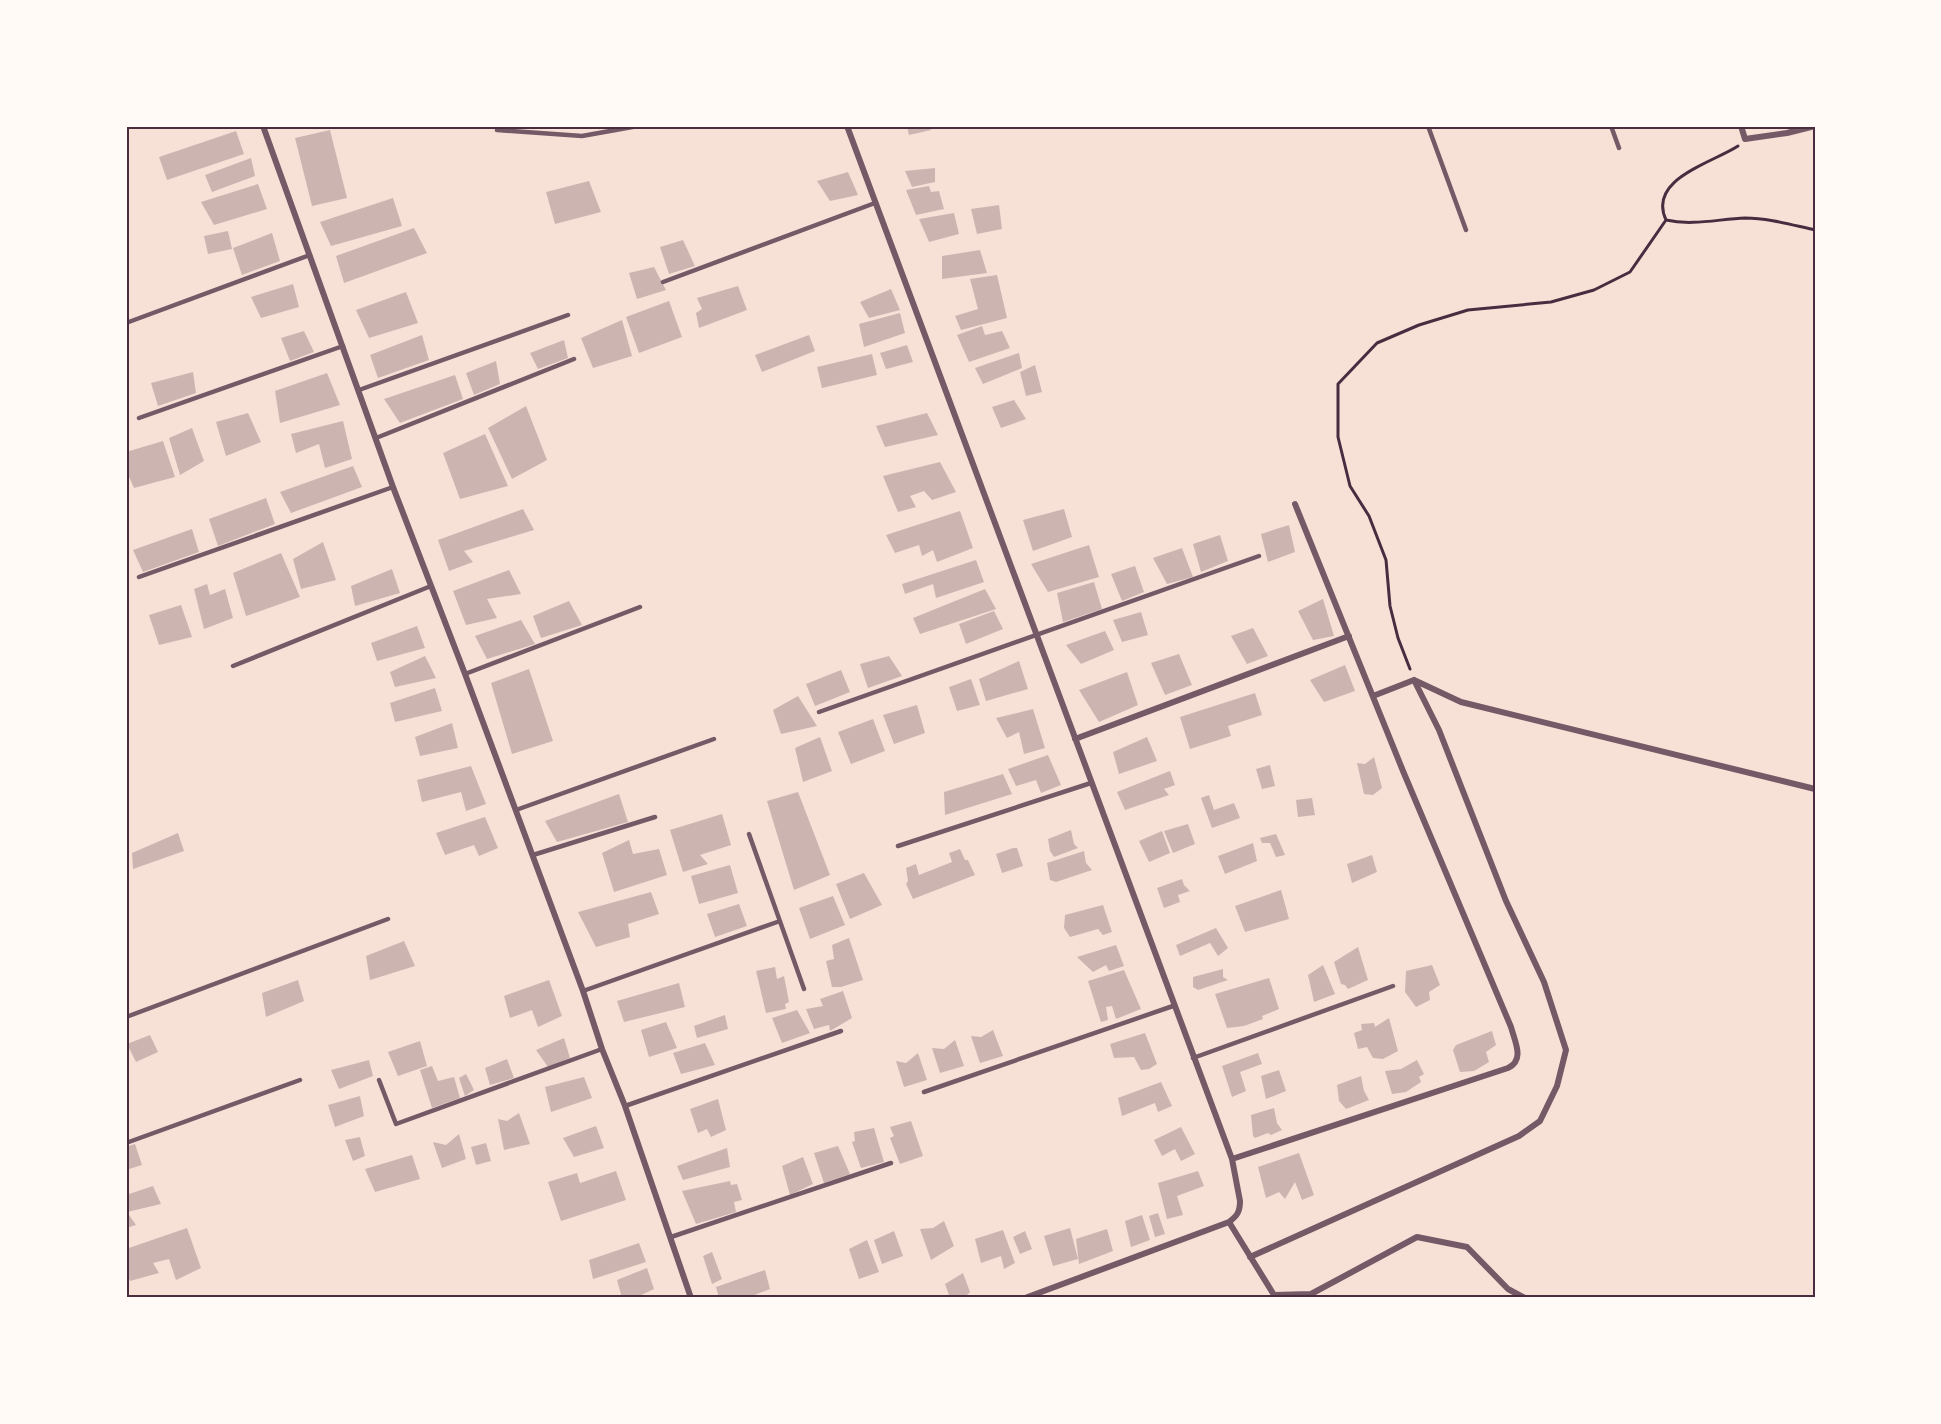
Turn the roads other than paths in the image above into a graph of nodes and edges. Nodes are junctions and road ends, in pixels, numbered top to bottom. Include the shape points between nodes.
1 (262, 126) edge
2 (639, 126) edge
3 (847, 126) edge
4 (1428, 126) edge
5 (1611, 126) edge
6 (1741, 126) edge
7 (1815, 126) edge
8 (497, 130) dead end
9 (1619, 148) dead end
10 (875, 203) junction
11 (1466, 230) dead end
12 (309, 255) junction
13 (663, 282) dead end
14 (568, 315) dead end
15 (126, 323) edge
16 (343, 346) junction
17 (574, 359) dead end
18 (359, 390) junction
19 (139, 417) dead end
20 (376, 438) junction
21 (393, 487) junction
22 (1295, 504) dead end
23 (1259, 556) dead end
24 (139, 576) dead end
25 (431, 586) junction
26 (640, 607) dead end
27 (1035, 636) junction
28 (1348, 636) junction
29 (233, 666) dead end
30 (465, 674) junction
31 (1414, 680) junction
32 (1373, 696) junction
33 (819, 712) dead end
34 (714, 739) dead end
35 (1076, 739) junction
36 (1091, 783) junction
37 (1815, 789) edge
38 (516, 810) junction
39 (655, 817) dead end
40 (749, 834) dead end
41 (898, 846) dead end
42 (533, 855) junction
43 (388, 919) dead end
44 (780, 921) junction
45 (1393, 986) dead end
46 (804, 990) dead end
47 (583, 991) junction
48 (1173, 1006) junction
49 (126, 1017) edge
50 (841, 1030) dead end
51 (602, 1049) junction
52 (1193, 1058) junction
53 (300, 1080) dead end
54 (379, 1080) dead end
55 (924, 1092) dead end
56 (625, 1106) junction
57 (126, 1143) edge
58 (1232, 1159) junction
59 (891, 1162) dead end
60 (1229, 1222) junction
61 (671, 1237) junction
62 (1250, 1257) junction
63 (1274, 1297) edge
64 (691, 1298) edge
65 (1025, 1298) edge
66 (1525, 1298) edge

1 - 12 street
2 - 8 lane via 582,136
3 - 10 street
4 - 11 lane
5 - 9 lane
6 - 7 street via 1745,139
10 - 13 lane
10 - 27 street
12 - 15 lane
12 - 16 street
14 - 18 lane
16 - 18 street
16 - 19 lane
17 - 20 lane
18 - 20 street
20 - 21 street
21 - 24 lane
21 - 25 street
22 - 28 street
23 - 27 lane
25 - 29 lane
25 - 30 street
26 - 30 lane
27 - 33 lane
27 - 35 street
28 - 32 street
28 - 35 street
30 - 38 street
31 - 32 street
31 - 37 street via 1461,702
31 - 62 street via 1440,730 1506,901 1545,982 1566,1050 1557,1086 1540,1121 1519,1136
32 - 58 street via 1511,1027 1518,1060 1508,1068
34 - 38 lane
35 - 36 street
36 - 41 lane
36 - 48 street
38 - 42 street
39 - 42 lane
40 - 44 lane
42 - 47 street
43 - 49 lane
44 - 46 lane
44 - 47 lane
45 - 52 lane
47 - 51 street
48 - 52 street
48 - 55 lane
50 - 56 lane
51 - 54 lane via 396,1124
51 - 56 street
52 - 58 street
53 - 57 lane
56 - 61 street
58 - 60 street via 1240,1208
59 - 61 lane
60 - 62 street
60 - 65 street
61 - 64 street
62 - 63 street
63 - 66 street via 1311,1294 1417,1237 1467,1247 1508,1289

